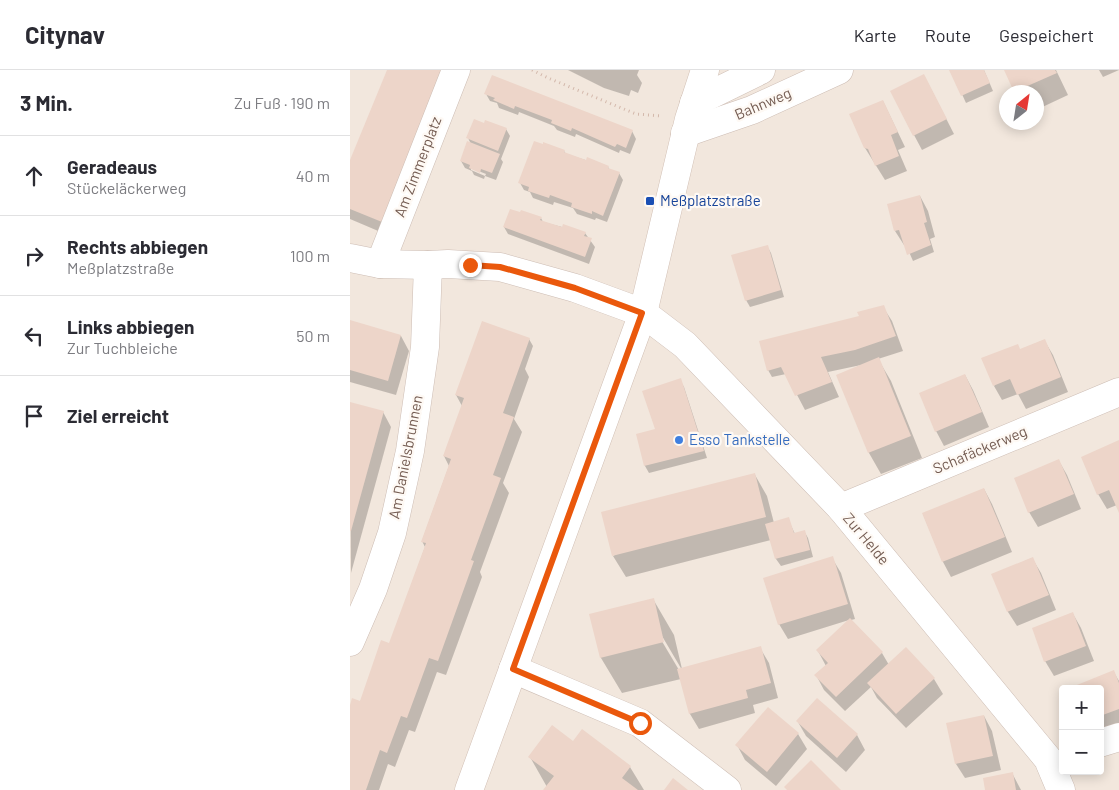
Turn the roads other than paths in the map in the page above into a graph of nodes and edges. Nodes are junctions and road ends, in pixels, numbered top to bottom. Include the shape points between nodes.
1 (456, 70) edge
2 (689, 70) edge
3 (705, 70) edge
4 (761, 70) edge
5 (839, 70) edge
6 (689, 118) junction
7 (350, 258) edge
8 (380, 264) junction
9 (428, 265) junction
10 (642, 313) junction
11 (1119, 392) edge
12 (841, 508) junction
13 (350, 642) edge
14 (513, 669) junction
15 (1119, 737) edge
16 (1104, 742) edge
17 (1056, 757) edge
18 (469, 790) edge
19 (727, 790) edge
20 (1061, 790) edge

1 - 8 street, Am Zimmerplatz
2 - 6 street via 686,82
3 - 6 street
4 - 6 street
5 - 6 street, Bahnweg via 752,110
6 - 10 street
7 - 8 street, Zur Helde
8 - 9 street, Zur Helde
9 - 10 street, Zur Helde via 500,267 575,288
9 - 13 street, Am Danielsbrunnen via 425,347 410,451 392,533
10 - 12 street, Zur Helde via 691,351
10 - 14 street
11 - 12 street, Schafäckerweg
12 - 17 street, Zur Helde
14 - 18 street
14 - 19 street via 640,723
15 - 16 street
17 - 20 street, Zur Helde

